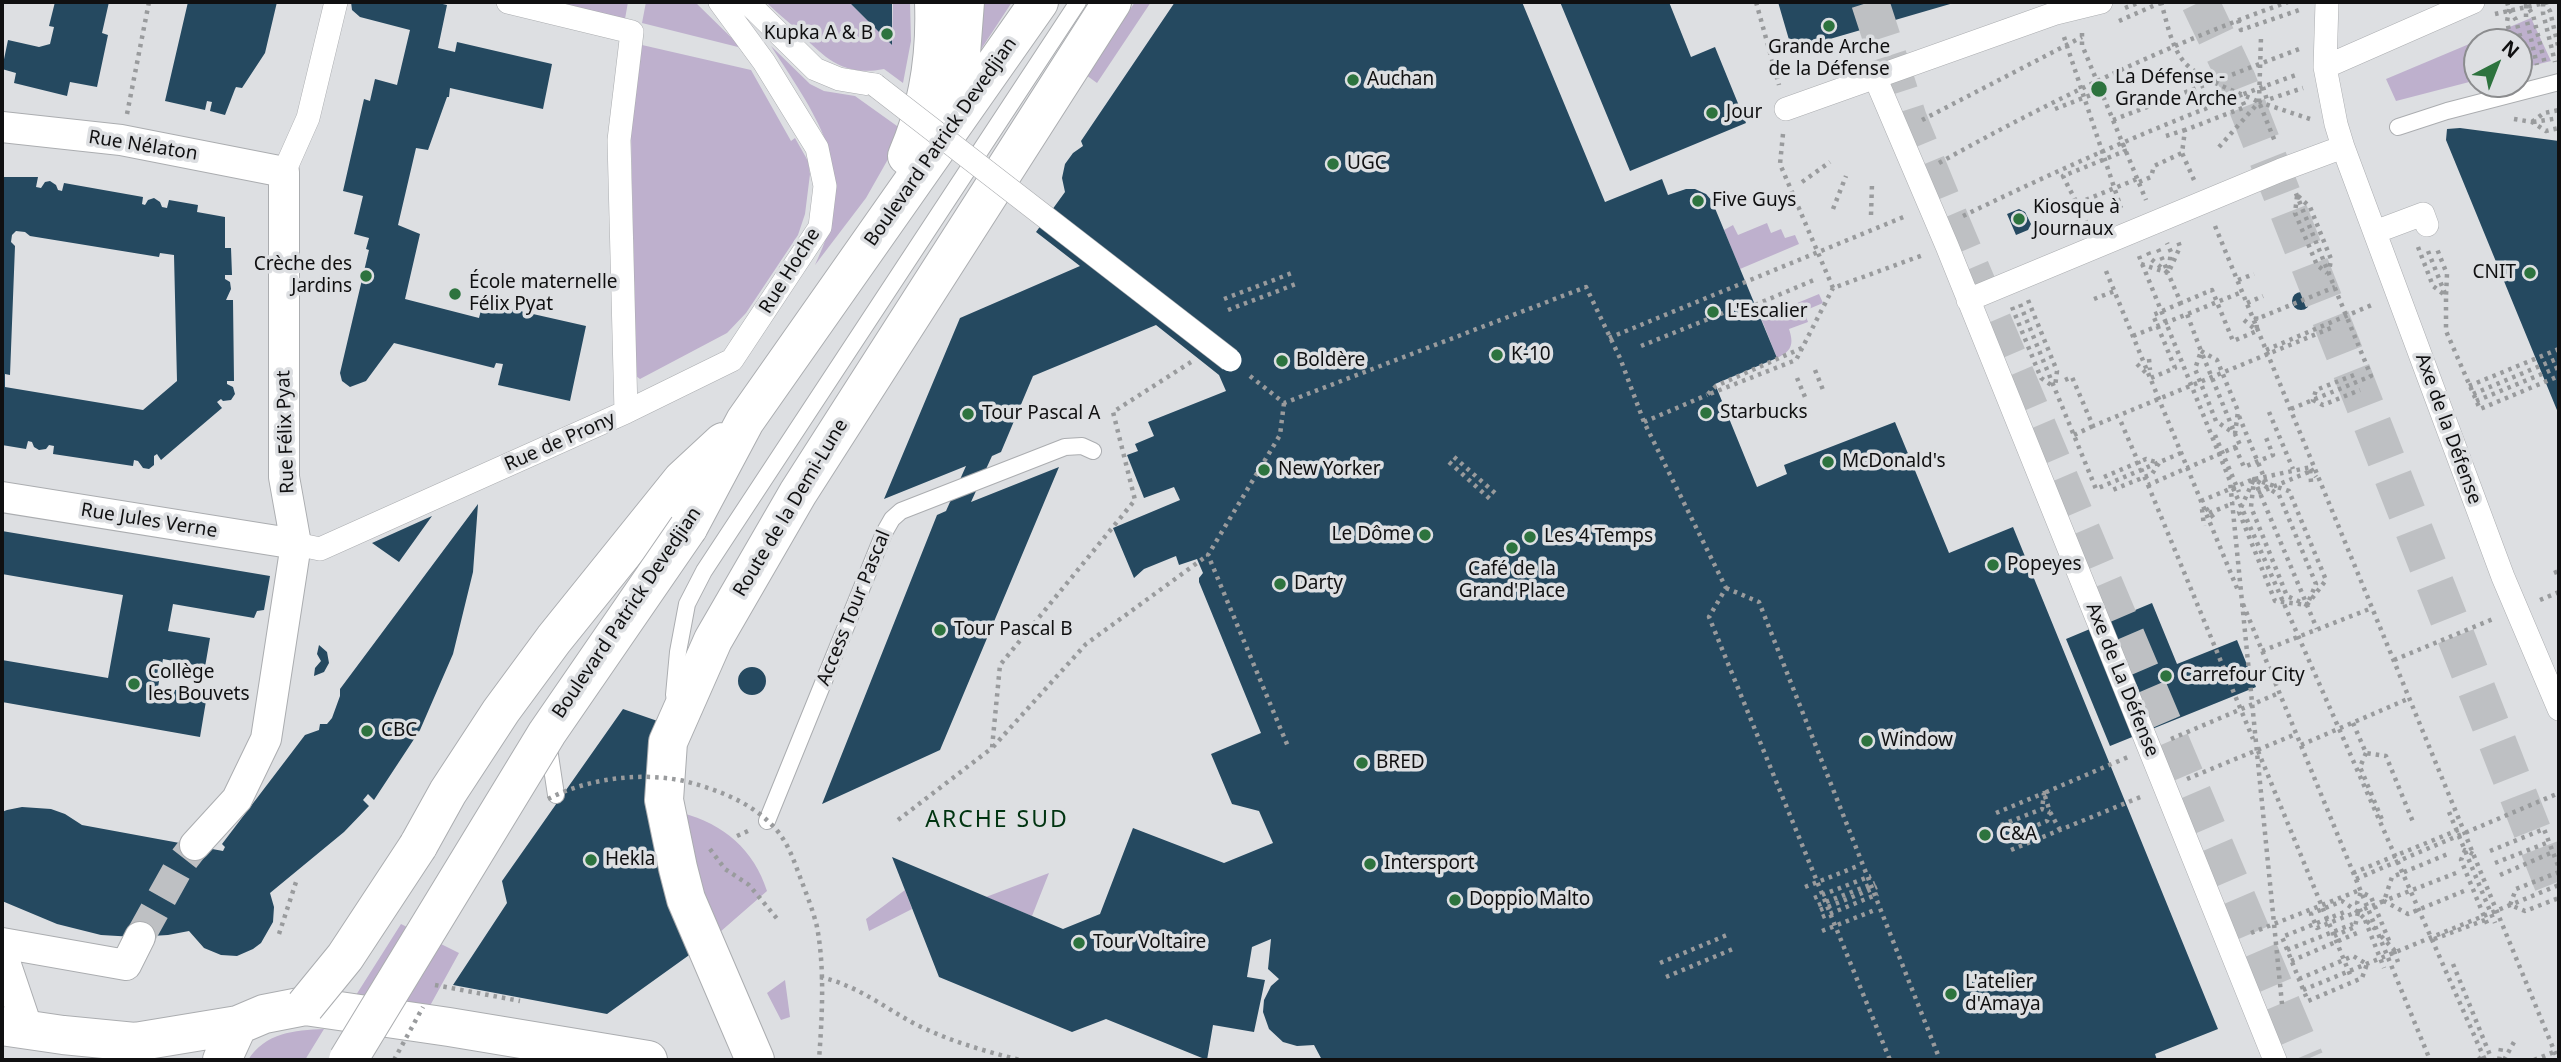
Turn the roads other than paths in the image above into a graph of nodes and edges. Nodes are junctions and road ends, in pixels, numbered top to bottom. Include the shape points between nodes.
1 (336, 2) edge
2 (508, 2) edge
3 (720, 2) edge
4 (747, 2) edge
5 (934, 2) edge
6 (965, 2) edge
7 (1038, 2) edge
8 (1078, 2) edge
9 (1112, 2) edge
10 (2326, 2) edge
11 (2111, 6) edge
12 (2480, 9) edge
13 (2317, 69) junction
14 (1875, 77) junction
15 (2559, 82) edge
16 (1786, 109) road end
17 (956, 118) junction
18 (2, 127) edge
19 (2398, 127) dead end
20 (2343, 147) junction
21 (284, 172) junction
22 (999, 178) junction
23 (1047, 216) dead end
24 (2416, 224) road end
25 (2375, 232) junction
26 (870, 245) junction
27 (1969, 300) junction
28 (1230, 360) road end
29 (626, 412) junction
30 (745, 421) junction
31 (1093, 451) dead end
32 (2, 497) edge
33 (296, 544) junction
34 (2559, 709) edge
35 (547, 733) junction
36 (668, 742) junction
37 (551, 797) road end
38 (768, 821) road end
39 (195, 845) tunnel mouth
40 (140, 937) tunnel mouth
41 (2, 943) edge
42 (2, 953) edge
43 (305, 1006) junction
44 (238, 1025) junction
45 (15, 1028) edge
46 (222, 1060) edge
47 (348, 1060) edge
48 (648, 1060) edge
49 (755, 1060) edge
50 (2275, 1060) edge

1 - 21 street, Rue Félix Pyat via 308,118
2 - 29 street, Rue de Prony via 632,32 619,140
3 - 29 street, Rue Hoche via 764,61 817,148 825,186 820,227 732,360
4 - 28 street, bridge via 815,69 875,85
5 - 26 main road via 931,71 910,150
6 - 17 main road
7 - 17 main road, Boulevard Patrick Devedjian
8 - 36 lane via 704,572 687,604
9 - 22 main road, Route de la Demi-Lune
10 - 13 street, Axe de la Défense
11 - 14 street via 2056,13
12 - 13 street
13 - 20 street, Axe de la Défense
14 - 16 street
14 - 27 street, Axe de La Défense
15 - 19 lane
17 - 26 main road, Boulevard Patrick Devedjian
18 - 21 street, Rue Nélaton via 121,141
20 - 25 street, Axe de la Défense
20 - 27 street
21 - 33 street, Rue Félix Pyat via 284,477
22 - 23 lane
22 - 36 main road, Route de la Demi-Lune via 798,493 713,640
24 - 25 street
25 - 34 street, Axe de la Défense via 2503,577
26 - 30 main road, Boulevard Patrick Devedjian
27 - 50 street, Axe de La Défense
29 - 33 street, Rue de Prony via 320,549
30 - 35 main road, Boulevard Patrick Devedjian, bridge via 688,528
30 - 43 main road, bridge via 682,480 554,639 493,723 345,957
31 - 38 lane, Access Tour Pascal via 1065,447 901,511 892,519
32 - 33 street, Rue Jules Verne
33 - 39 street, Rue Félix Pyat via 266,739 237,799
35 - 37 lane
35 - 47 main road, Boulevard Patrick Devedjian, bridge
36 - 49 main road, Route de la Demi-Lune via 664,800 680,878
40 - 41 street via 125,965
42 - 45 street
43 - 44 main road
43 - 48 main road
44 - 45 main road via 135,1041
44 - 46 main road

